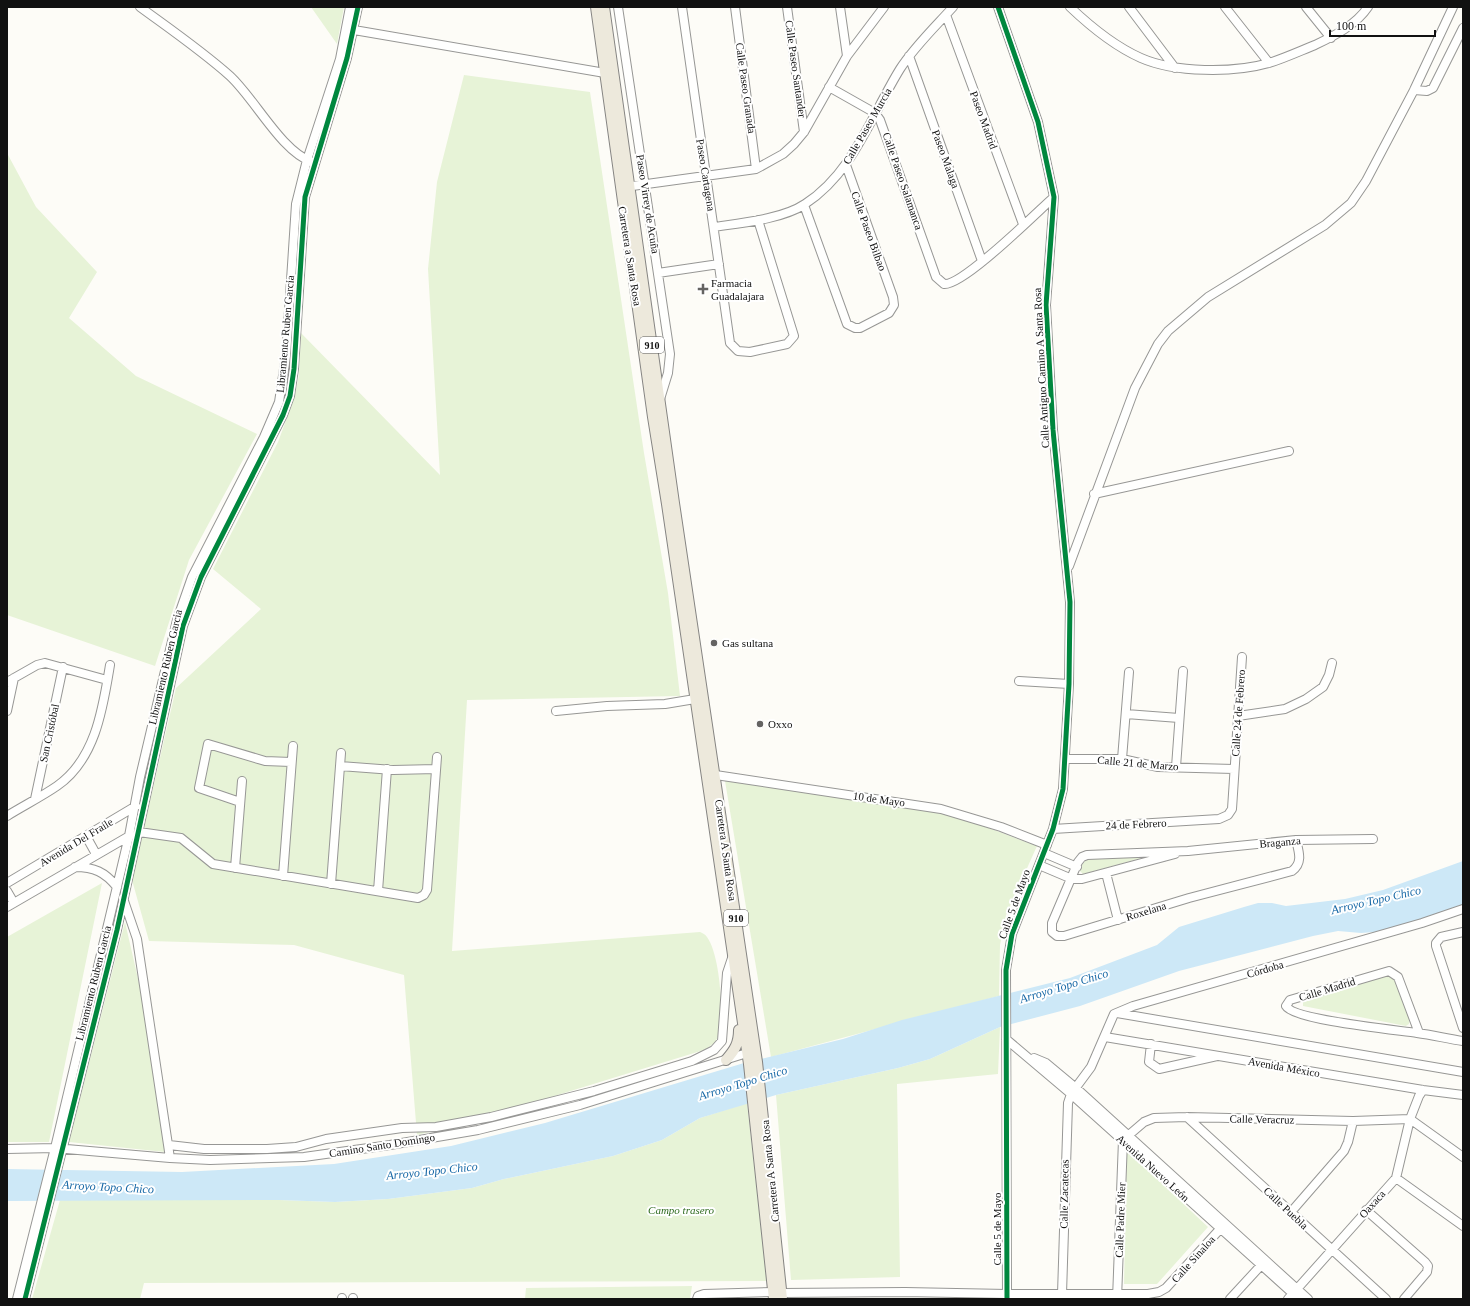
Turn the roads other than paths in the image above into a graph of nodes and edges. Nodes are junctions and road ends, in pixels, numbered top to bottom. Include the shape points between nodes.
1 (140, 7) edge
2 (350, 7) edge
3 (358, 7) edge
4 (596, 7) edge
5 (604, 7) edge
6 (618, 7) edge
7 (682, 7) edge
8 (735, 7) edge
9 (787, 7) edge
10 (840, 7) edge
11 (884, 7) edge
12 (953, 7) edge
13 (998, 7) edge
14 (1070, 7) edge
15 (1129, 7) edge
16 (1224, 7) edge
17 (1306, 7) edge
18 (1453, 7) edge
19 (1367, 8) edge
20 (946, 15) junction
21 (620, 16) junction
22 (605, 18) junction
23 (1463, 28) edge
24 (354, 30) junction
25 (1331, 38) junction
26 (847, 56) junction
27 (910, 56) junction
28 (1269, 63) junction
29 (1175, 68) junction
30 (605, 73) junction
31 (829, 87) junction
32 (1414, 90) junction
33 (633, 100) junction
34 (617, 102) junction
35 (875, 113) junction
36 (804, 132) junction
37 (311, 161) junction
38 (846, 166) junction
39 (756, 169) junction
40 (706, 176) junction
41 (644, 184) junction
42 (625, 187) junction
43 (1054, 197) junction
44 (804, 205) junction
45 (758, 220) junction
46 (1022, 224) junction
47 (714, 226) junction
48 (982, 261) junction
49 (719, 264) junction
50 (658, 272) junction
51 (660, 399) junction
52 (1289, 451) dead end
53 (1094, 494) junction
54 (671, 504) junction
55 (1068, 568) junction
56 (1242, 657) dead end
57 (1332, 663) dead end
58 (110, 665) dead end
59 (62, 668) junction
60 (1183, 671) dead end
61 (1128, 672) dead end
62 (11, 680) edge
63 (107, 680) junction
64 (1019, 681) dead end
65 (1069, 684) junction
66 (695, 699) junction
67 (7, 711) edge
68 (556, 711) dead end
69 (1126, 714) junction
70 (1238, 716) junction
71 (1179, 718) junction
72 (293, 746) dead end
73 (341, 753) dead end
74 (437, 757) dead end
75 (1065, 759) junction
76 (1122, 759) junction
77 (291, 762) junction
78 (340, 766) junction
79 (1176, 767) junction
80 (387, 769) junction
81 (436, 769) junction
82 (1234, 769) junction
83 (711, 774) junction
84 (242, 780) dead end
85 (35, 799) junction
86 (146, 801) junction
87 (240, 802) junction
88 (135, 807) junction
89 (7, 816) edge
90 (1219, 819) joint
91 (1053, 829) junction
92 (139, 832) junction
93 (86, 836) junction
94 (129, 836) junction
95 (1373, 838) dead end
96 (1296, 840) junction
97 (1047, 845) junction
98 (1188, 851) junction
99 (96, 854) junction
100 (1044, 854) junction
101 (1085, 855) joint
102 (1039, 865) junction
103 (74, 867) junction
104 (1076, 867) junction
105 (235, 868) junction
106 (1106, 873) junction
107 (282, 876) junction
108 (1072, 879) junction
109 (7, 883) edge
110 (331, 884) junction
111 (117, 887) junction
112 (7, 891) edge
113 (378, 892) junction
114 (123, 898) junction
115 (10, 905) edge
116 (1463, 909) edge
117 (1118, 920) junction
118 (1459, 932) edge
119 (733, 955) junction
120 (739, 998) junction
121 (1117, 1012) junction
122 (1463, 1028) edge
123 (1419, 1033) junction
124 (1105, 1037) junction
125 (1006, 1039) junction
126 (1463, 1041) edge
127 (1151, 1044) junction
128 (747, 1053) junction
129 (1220, 1056) junction
130 (726, 1060) junction
131 (753, 1063) junction
132 (1463, 1072) edge
133 (1423, 1090) junction
134 (1073, 1091) junction
135 (1463, 1095) edge
136 (1187, 1117) junction
137 (1410, 1119) junction
138 (1353, 1121) junction
139 (339, 1137) junction
140 (1125, 1138) junction
141 (168, 1145) junction
142 (56, 1148) junction
143 (7, 1149) edge
144 (338, 1152) junction
145 (1463, 1157) edge
146 (170, 1158) junction
147 (1396, 1178) junction
148 (45, 1204) junction
149 (1366, 1210) junction
150 (1291, 1212) junction
151 (1221, 1226) junction
152 (1463, 1226) edge
153 (1331, 1249) junction
154 (1263, 1263) junction
155 (1062, 1294) junction
156 (905, 1295) edge
157 (1294, 1295) edge
158 (778, 1296) edge
159 (1117, 1297) edge
160 (1006, 1298) edge
161 (17, 1299) edge
162 (25, 1299) edge
163 (697, 1299) edge
164 (1230, 1299) edge
165 (1308, 1299) edge
166 (1386, 1299) edge
167 (1404, 1299) edge

1 - 37 street via 230,77 287,145
2 - 37 street, Libramiento Ruben Garcia via 340,59
3 - 24 street, Libramiento Ruben Garcia
4 - 30 main road, Carretera a Santa Rosa / 910
5 - 22 main road, Carretera a Santa Rosa / 910
6 - 21 street, Paseo Virrey de Acuña
7 - 40 street, Paseo Cartagena
8 - 39 street, Calle Paseo Granada
9 - 36 street, Calle Paseo Santander
10 - 26 street
11 - 26 street
12 - 20 street, Calle Paseo Murcia
13 - 43 street, Calle Antiguo Camino A Santa Rosa via 1038,122
14 - 29 street via 1100,34 1124,49 1141,58
15 - 29 street
16 - 28 street
17 - 25 street
18 - 32 street
19 - 25 street via 1352,24
20 - 27 street, Calle Paseo Murcia
20 - 46 street, Paseo Madrid
21 - 22 street
21 - 33 street, Paseo Virrey de Acuña
22 - 34 main road, Carretera a Santa Rosa / 910
23 - 32 street via 1433,88 1427,91
24 - 30 street
24 - 37 street, Libramiento Ruben Garcia via 347,58
25 - 28 street
26 - 31 street
27 - 35 street, Calle Paseo Murcia
27 - 48 street, Paseo Malaga
28 - 29 street via 1230,69
30 - 42 main road, Carretera a Santa Rosa / 910
31 - 35 street, Calle Paseo Salamanca
31 - 36 street
32 - 53 street via 1366,181 1351,203 1325,225 1208,297 1173,327 1158,344 1135,388
33 - 34 street
33 - 41 street, Paseo Virrey de Acuña
34 - 42 main road, Carretera a Santa Rosa / 910
35 - 38 street, Calle Paseo Murcia
35 - 48 street, Calle Paseo Salamanca via 885,129 936,277 944,284 953,283
36 - 39 street via 783,154
37 - 86 street, Libramiento Ruben Garcia via 305,197 294,369 287,406 192,599 180,637
37 - 88 street, Libramiento Ruben Garcia via 296,204 286,356 279,402 181,606
38 - 44 street, Calle Paseo Murcia
38 - 44 street, Calle Paseo Bilbao via 893,297 894,305 889,313 860,328 850,327 844,319
39 - 40 street
40 - 41 street
40 - 47 street, Paseo Cartagena
41 - 42 street
41 - 50 street, Paseo Virrey de Acuña
42 - 51 main road, Carretera a Santa Rosa / 910
42 - 54 main road, Carretera a Santa Rosa / 910 via 652,417
43 - 46 street
43 - 55 street, Calle Antiguo Camino A Santa Rosa via 1046,305 1053,430
44 - 45 street, Calle Paseo Murcia
45 - 47 street, Calle Paseo Murcia
45 - 49 street, Paseo Cartagena via 792,326 794,336 787,344 743,352 734,349 730,343
46 - 48 street
47 - 49 street, Paseo Cartagena
49 - 50 street
50 - 51 street, Paseo Virrey de Acuña via 670,354 668,373
51 - 54 main road, Carretera a Santa Rosa / 910
52 - 53 street
53 - 55 street
54 - 66 main road, Carretera A Santa Rosa / 910
54 - 83 main road, Carretera A Santa Rosa / 910
55 - 65 street, Calle 5 de Mayo
56 - 70 street, Calle 24 de Febrero
57 - 70 street via 1323,687 1306,700 1285,709
58 - 63 street
59 - 62 street via 44,663
59 - 63 street
59 - 85 street, San Cristóbal
60 - 71 street
61 - 69 street
62 - 67 street
63 - 85 street via 99,717 86,753 70,775 58,786
64 - 65 street
65 - 75 street, Calle 5 de Mayo
66 - 68 street via 665,704
66 - 83 main road, Carretera A Santa Rosa / 910
69 - 71 street
69 - 76 street
70 - 82 street, Calle 24 de Febrero
71 - 79 street
72 - 77 street
73 - 78 street
74 - 81 street
75 - 76 street, Calle 21 de Marzo
75 - 91 street, Calle 5 de Mayo via 1063,789
76 - 79 street, Calle 21 de Marzo via 1158,767
77 - 87 street via 265,761 208,744 198,788
77 - 107 street
78 - 80 street
78 - 110 street
79 - 82 street, Calle 21 de Marzo
80 - 81 street
80 - 113 street
81 - 113 street via 427,890 418,898
82 - 90 street, Calle 24 de Febrero via 1232,809 1228,815
83 - 97 street, 10 de Mayo via 941,809 1001,827
83 - 119 main road, Carretera A Santa Rosa / 910
83 - 131 main road, Carretera A Santa Rosa / 910
84 - 87 street
85 - 89 street
86 - 88 street, Avenida Del Fraile
86 - 92 street, Libramiento Ruben Garcia
87 - 105 street
88 - 93 street, Avenida Del Fraile
88 - 94 street, Libramiento Ruben Garcia
90 - 91 street, 24 de Febrero
91 - 97 street, Calle 5 de Mayo
92 - 94 street, Avenida Del Fraile
92 - 105 street via 181,838 213,864
92 - 114 street, Libramiento Ruben Garcia
93 - 99 street
93 - 109 street, Avenida Del Fraile
94 - 99 street, Avenida Del Fraile
94 - 111 street, Libramiento Ruben Garcia
95 - 96 street, Braganza
96 - 98 street, Braganza
96 - 117 street, Roxelana via 1299,864 1292,871
97 - 100 street, Calle 5 de Mayo
98 - 101 street, Braganza
98 - 106 street, Braganza
99 - 103 street, Avenida Del Fraile
100 - 102 street, Calle 5 de Mayo
100 - 104 street
101 - 104 street, Roxelana
102 - 108 street
102 - 125 street, Calle 5 de Mayo via 1012,934 1006,970
103 - 111 street via 94,868 107,875
103 - 115 street, Avenida Del Fraile
104 - 108 street, Roxelana
105 - 107 street
106 - 108 street, Braganza
106 - 117 street
107 - 110 street
108 - 117 street, Roxelana via 1052,923 1054,935 1064,936
110 - 113 street
111 - 142 street, Libramiento Ruben Garcia
112 - 115 street
114 - 141 street via 137,939
114 - 142 street, Libramiento Ruben Garcia
116 - 121 street, Córdoba via 1422,924
118 - 122 street via 1441,937 1436,946
119 - 120 main road, Carretera A Santa Rosa / 910
119 - 139 street via 727,973 722,1041 709,1054 594,1091 491,1117 436,1127 402,1128
120 - 128 main road, Carretera A Santa Rosa / 910
120 - 130 main road via 736,1009 739,1041
121 - 124 street, Córdoba via 1111,1019
121 - 132 street
123 - 123 street, Calle Madrid via 1398,977 1389,971 1290,1000 1286,1004 1291,1010 1328,1021
123 - 126 street, Calle Madrid
124 - 127 street, Avenida México
124 - 134 street via 1091,1067
125 - 134 street, Avenida Nuevo León
125 - 160 street, Calle 5 de Mayo
127 - 129 street, Avenida México
127 - 129 street via 1149,1062 1159,1069
128 - 130 street, Camino Santo Domingo
128 - 131 main road, Carretera A Santa Rosa / 910
129 - 133 street, Avenida México
130 - 144 street, Camino Santo Domingo via 580,1105 478,1130
131 - 158 main road, Carretera A Santa Rosa / 910
133 - 135 street, Avenida México
133 - 137 street, Oaxaca
134 - 140 street, Avenida Nuevo León
134 - 155 street, Calle Zacatecas via 1066,1113
136 - 138 street, Calle Veracruz
136 - 140 street, Calle Veracruz via 1154,1118 1144,1122
136 - 150 street, Calle Puebla
137 - 138 street, Calle Veracruz
137 - 145 street
137 - 147 street, Oaxaca
138 - 150 street via 1344,1151
139 - 141 street via 296,1147 268,1149 204,1149
139 - 144 street
140 - 151 street, Avenida Nuevo León
140 - 159 street, Calle Padre Mier
141 - 146 street
142 - 143 street, Camino Santo Domingo
142 - 146 street, Camino Santo Domingo
142 - 148 street, Libramiento Ruben Garcia via 56,1160
144 - 146 street, Camino Santo Domingo via 304,1157 210,1160
147 - 149 street, Oaxaca
147 - 152 street
148 - 161 street, Libramiento Ruben Garcia
148 - 162 street, Libramiento Ruben Garcia
149 - 153 street, Oaxaca
149 - 167 street via 1428,1266 1427,1272
150 - 153 street, Calle Puebla
151 - 154 street, Avenida Nuevo León
151 - 159 street, Calle Sinaloa via 1164,1290
153 - 157 street, Oaxaca
153 - 166 street, Calle Puebla
154 - 157 street, Avenida Nuevo León
154 - 164 street
155 - 159 street, Calle Sinaloa
155 - 160 street, Calle Sinaloa
156 - 158 street, Calle Sinaloa
156 - 160 street, Calle Sinaloa via 993,1294
157 - 165 street, Avenida Nuevo León
158 - 163 street, Calle Sinaloa via 704,1294

